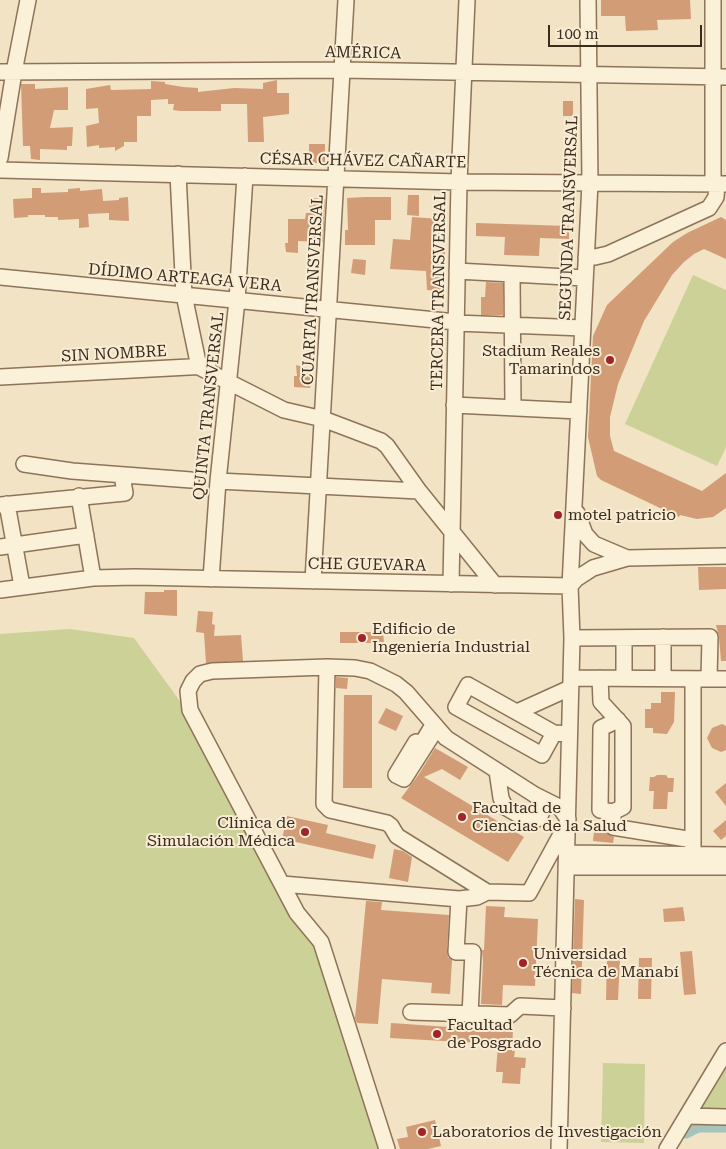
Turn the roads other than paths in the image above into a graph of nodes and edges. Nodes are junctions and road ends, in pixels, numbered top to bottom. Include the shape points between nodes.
1 (28, 0) edge
2 (346, 0) edge
3 (466, 0) edge
4 (588, 0) edge
5 (713, 0) edge
6 (342, 70) junction
7 (7, 72) edge
8 (464, 72) junction
9 (589, 74) junction
10 (720, 77) edge
11 (0, 158) edge
12 (0, 170) edge
13 (178, 174) junction
14 (245, 176) junction
15 (336, 178) junction
16 (459, 182) junction
17 (590, 183) junction
18 (719, 184) edge
19 (586, 257) junction
20 (457, 270) junction
21 (512, 274) junction
22 (0, 278) edge
23 (585, 278) junction
24 (184, 295) junction
25 (237, 300) junction
26 (329, 309) junction
27 (456, 322) junction
28 (512, 326) junction
29 (583, 328) junction
30 (230, 364) junction
31 (199, 367) junction
32 (0, 377) edge
33 (228, 381) junction
34 (454, 405) junction
35 (512, 407) junction
36 (579, 411) junction
37 (323, 419) junction
38 (24, 464) dead end
39 (122, 475) junction
40 (191, 480) dead end
41 (218, 481) junction
42 (319, 485) junction
43 (419, 491) junction
44 (80, 496) junction
45 (574, 503) junction
46 (4, 504) edge
47 (452, 532) junction
48 (86, 535) junction
49 (8, 546) edge
50 (726, 556) edge
51 (627, 558) junction
52 (93, 578) junction
53 (211, 579) junction
54 (314, 581) junction
55 (451, 584) junction
56 (495, 585) junction
57 (22, 586) junction
58 (570, 586) junction
59 (0, 590) edge
60 (572, 638) junction
61 (624, 638) junction
62 (663, 638) junction
63 (328, 667) junction
64 (600, 678) junction
65 (624, 678) junction
66 (663, 678) junction
67 (694, 678) junction
68 (709, 679) junction
69 (726, 679) edge
70 (570, 683) junction
71 (516, 712) junction
72 (618, 720) junction
73 (562, 733) junction
74 (497, 771) junction
75 (568, 777) junction
76 (541, 798) junction
77 (613, 812) junction
78 (567, 821) junction
79 (693, 854) junction
80 (726, 855) edge
81 (566, 860) junction
82 (726, 867) edge
83 (282, 884) junction
84 (487, 892) junction
85 (459, 899) junction
86 (563, 1008) junction
87 (411, 1012) dead end
88 (470, 1015) junction
89 (726, 1051) edge
90 (687, 1116) junction
91 (726, 1117) edge
92 (387, 1149) edge
93 (559, 1149) edge
94 (667, 1149) edge

1 - 7 street
2 - 6 street, CUARTA TRANSVERSAL
3 - 8 street, TERCERA TRANSVERSAL
4 - 9 street, SEGUNDA TRANSVERSAL
5 - 10 street
6 - 7 street, AMÉRICA
6 - 8 street, AMÉRICA
6 - 15 street, CUARTA TRANSVERSAL
7 - 11 street
8 - 9 street, AMÉRICA
8 - 16 street, TERCERA TRANSVERSAL
9 - 10 street, AMÉRICA
9 - 17 street, SEGUNDA TRANSVERSAL
10 - 18 street
12 - 13 street, CÉSAR CHÁVEZ CAÑARTE
13 - 14 street, CÉSAR CHÁVEZ CAÑARTE
13 - 24 street
14 - 15 street, CÉSAR CHÁVEZ CAÑARTE
14 - 25 street, QUINTA TRANSVERSAL
15 - 16 street, CÉSAR CHÁVEZ CAÑARTE
15 - 26 street, CUARTA TRANSVERSAL
16 - 17 street, CÉSAR CHÁVEZ CAÑARTE
16 - 20 street, TERCERA TRANSVERSAL
17 - 18 street, CÉSAR CHÁVEZ CAÑARTE
17 - 19 street, SEGUNDA TRANSVERSAL
18 - 19 street via 709,208 608,254
19 - 23 street, SEGUNDA TRANSVERSAL
20 - 21 street
20 - 27 street, TERCERA TRANSVERSAL
21 - 23 street
21 - 28 street
22 - 24 street, DÍDIMO ARTEAGA VERA
23 - 29 street, SEGUNDA TRANSVERSAL
24 - 25 street, DÍDIMO ARTEAGA VERA
24 - 31 street
25 - 26 street, DÍDIMO ARTEAGA VERA
25 - 30 street, QUINTA TRANSVERSAL
26 - 27 street, DÍDIMO ARTEAGA VERA
26 - 37 street, CUARTA TRANSVERSAL
27 - 28 street, DÍDIMO ARTEAGA VERA
27 - 34 street, TERCERA TRANSVERSAL
28 - 29 street, DÍDIMO ARTEAGA VERA
28 - 35 street
29 - 36 street, SEGUNDA TRANSVERSAL
30 - 31 street, SIN NOMBRE
30 - 33 street, QUINTA TRANSVERSAL
31 - 32 street, SIN NOMBRE
31 - 33 street
33 - 37 street via 284,410
33 - 41 street, QUINTA TRANSVERSAL
34 - 35 street
34 - 47 street, TERCERA TRANSVERSAL
35 - 36 street
36 - 45 street, SEGUNDA TRANSVERSAL
37 - 42 street, CUARTA TRANSVERSAL
37 - 43 street via 381,441
38 - 39 street
39 - 40 street
39 - 44 street via 125,493
41 - 42 street
41 - 53 street, QUINTA TRANSVERSAL
42 - 43 street
42 - 54 street, CUARTA TRANSVERSAL
43 - 47 street
44 - 46 street
44 - 48 street
45 - 51 street via 580,525 594,544
45 - 58 street, SEGUNDA TRANSVERSAL
46 - 49 street
47 - 55 street, TERCERA TRANSVERSAL
47 - 56 street
48 - 49 street
48 - 52 street
49 - 57 street
50 - 51 street
51 - 58 street via 592,568
52 - 53 street, CHE GUEVARA
52 - 57 street, CHE GUEVARA
53 - 54 street, CHE GUEVARA
54 - 55 street, CHE GUEVARA
55 - 56 street, CHE GUEVARA
56 - 58 street, CHE GUEVARA
57 - 59 street, CHE GUEVARA
58 - 60 street
60 - 61 street
60 - 70 street
61 - 62 street
61 - 65 street
62 - 66 street
62 - 68 street via 710,637
63 - 74 street via 355,668 384,677 406,692 446,738
63 - 83 street via 212,671 200,674 188,691 190,710
63 - 84 street via 326,807 388,823 397,836
64 - 65 street
64 - 70 street
64 - 72 street via 600,702
65 - 66 street
66 - 67 street
67 - 68 street
67 - 79 street
68 - 69 street
70 - 71 street
70 - 73 street
71 - 73 street
71 - 73 street via 468,685 456,707 542,754
72 - 77 street via 623,726 623,807
72 - 77 street via 601,728 600,810
73 - 75 street
74 - 76 street
74 - 76 street via 505,807 532,822 539,818
75 - 76 street via 554,792
75 - 78 street
76 - 78 street via 561,809
77 - 79 street via 613,827
78 - 81 street
78 - 84 street via 529,893
79 - 80 street
79 - 81 street
79 - 82 street
81 - 86 street
83 - 85 street
83 - 92 street via 297,913 321,942
84 - 85 street
85 - 88 street via 456,952 473,952
86 - 88 street via 520,1006 510,1015
86 - 93 street
87 - 88 street
89 - 90 street
90 - 91 street
90 - 94 street

